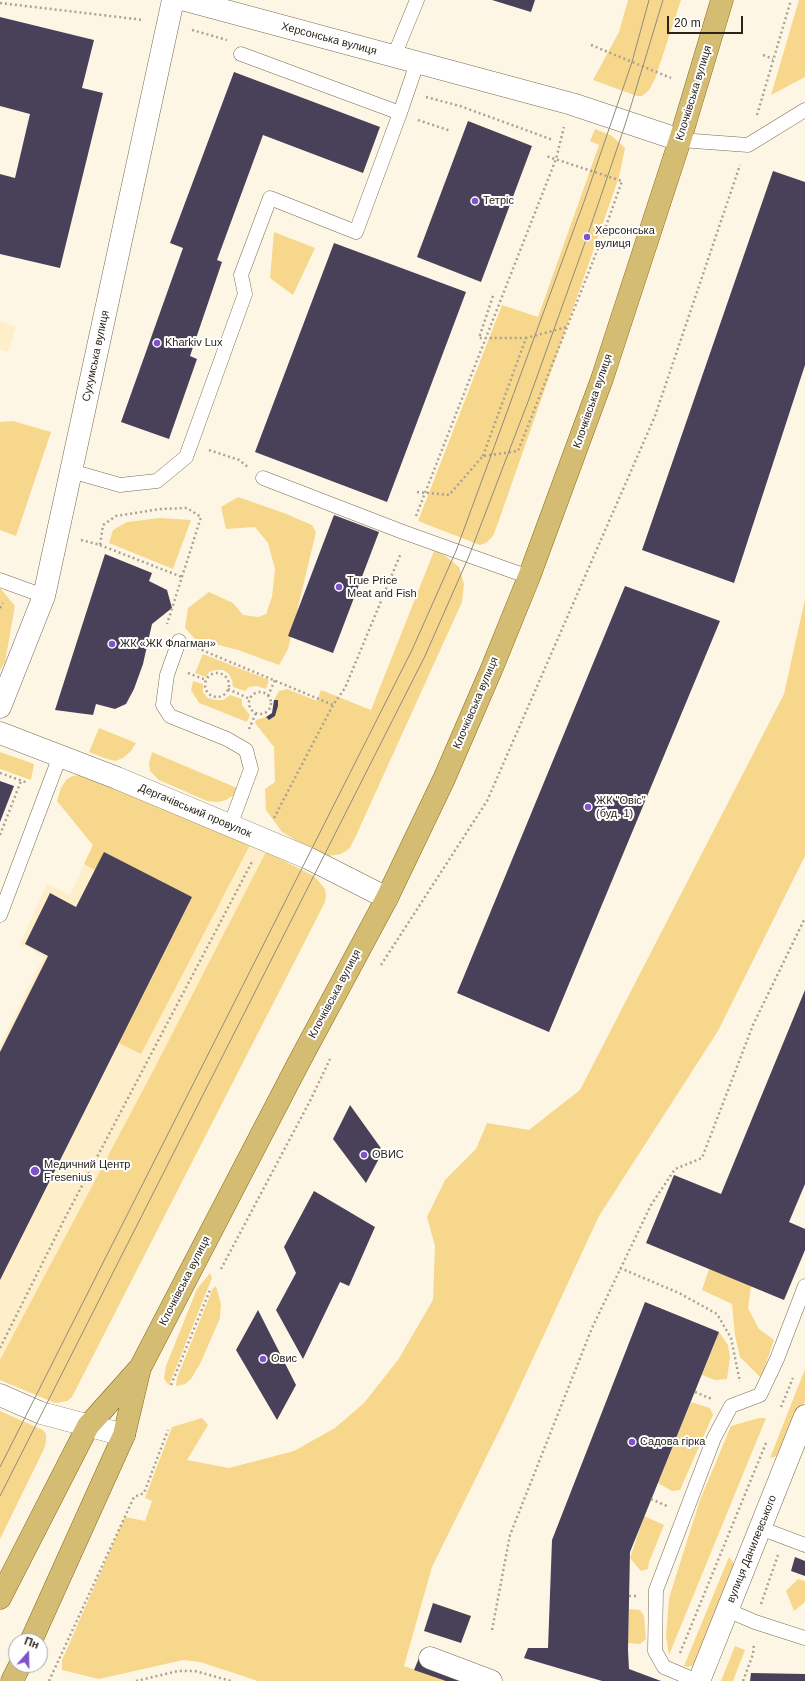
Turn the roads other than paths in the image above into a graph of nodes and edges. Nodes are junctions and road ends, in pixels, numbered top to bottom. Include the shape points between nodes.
1 (173, 0) edge
2 (185, 0) edge
3 (417, 0) edge
4 (722, 0) edge
5 (241, 54) dead end
6 (394, 56) junction
7 (417, 62) junction
8 (805, 110) edge
9 (400, 113) junction
10 (680, 140) junction
11 (70, 471) junction
12 (263, 478) road end
13 (529, 577) junction
14 (0, 580) edge
15 (44, 596) junction
16 (179, 641) road end
17 (0, 707) edge
18 (0, 733) edge
19 (60, 756) junction
20 (230, 826) junction
21 (387, 898) junction
22 (0, 915) edge
23 (805, 1286) edge
24 (140, 1368) junction
25 (0, 1395) edge
26 (805, 1416) edge
27 (88, 1426) junction
28 (124, 1435) junction
29 (760, 1528) junction
30 (805, 1545) edge
31 (0, 1598) edge
32 (727, 1610) junction
33 (35, 1633) edge
34 (805, 1638) edge
35 (430, 1658) dead end
36 (491, 1681) edge
37 (698, 1681) edge

1 - 11 street, Сухумська вулиця
2 - 6 street, Херсонська вулиця
3 - 6 lane
4 - 10 main road, Клочківська вулиця
5 - 9 lane
6 - 7 street, Херсонська вулиця
7 - 9 lane
7 - 10 street, Херсонська вулиця via 572,104
8 - 10 lane via 748,145
9 - 11 lane via 356,232 270,198 241,275 245,294 186,457 157,481 120,485
10 - 13 main road, Клочківська вулиця via 602,379
11 - 15 street, Сухумська вулиця
12 - 13 lane
13 - 21 main road, Клочківська вулиця via 444,779
14 - 15 lane
15 - 17 street, Сухумська вулиця
16 - 20 lane via 167,676 163,705 170,716 227,739 246,750 251,769
18 - 19 street, Дергачівський провулок
19 - 20 street, Дергачівський провулок
19 - 22 lane
20 - 21 street, Дергачівський провулок via 308,858
21 - 24 main road, Клочківська вулиця
23 - 37 lane via 760,1395 731,1406 714,1438 656,1590 655,1651 664,1667
24 - 27 main road, Клочківська вулиця
24 - 28 main road, Клочківська вулиця
25 - 27 street via 41,1413
26 - 29 street, вулиця Данилевського
27 - 28 street
27 - 31 main road, Клочківська вулиця
28 - 33 main road, Клочківська вулиця
29 - 30 lane
29 - 32 street, вулиця Данилевського
32 - 34 lane
32 - 37 street, вулиця Данилевського
35 - 36 street

